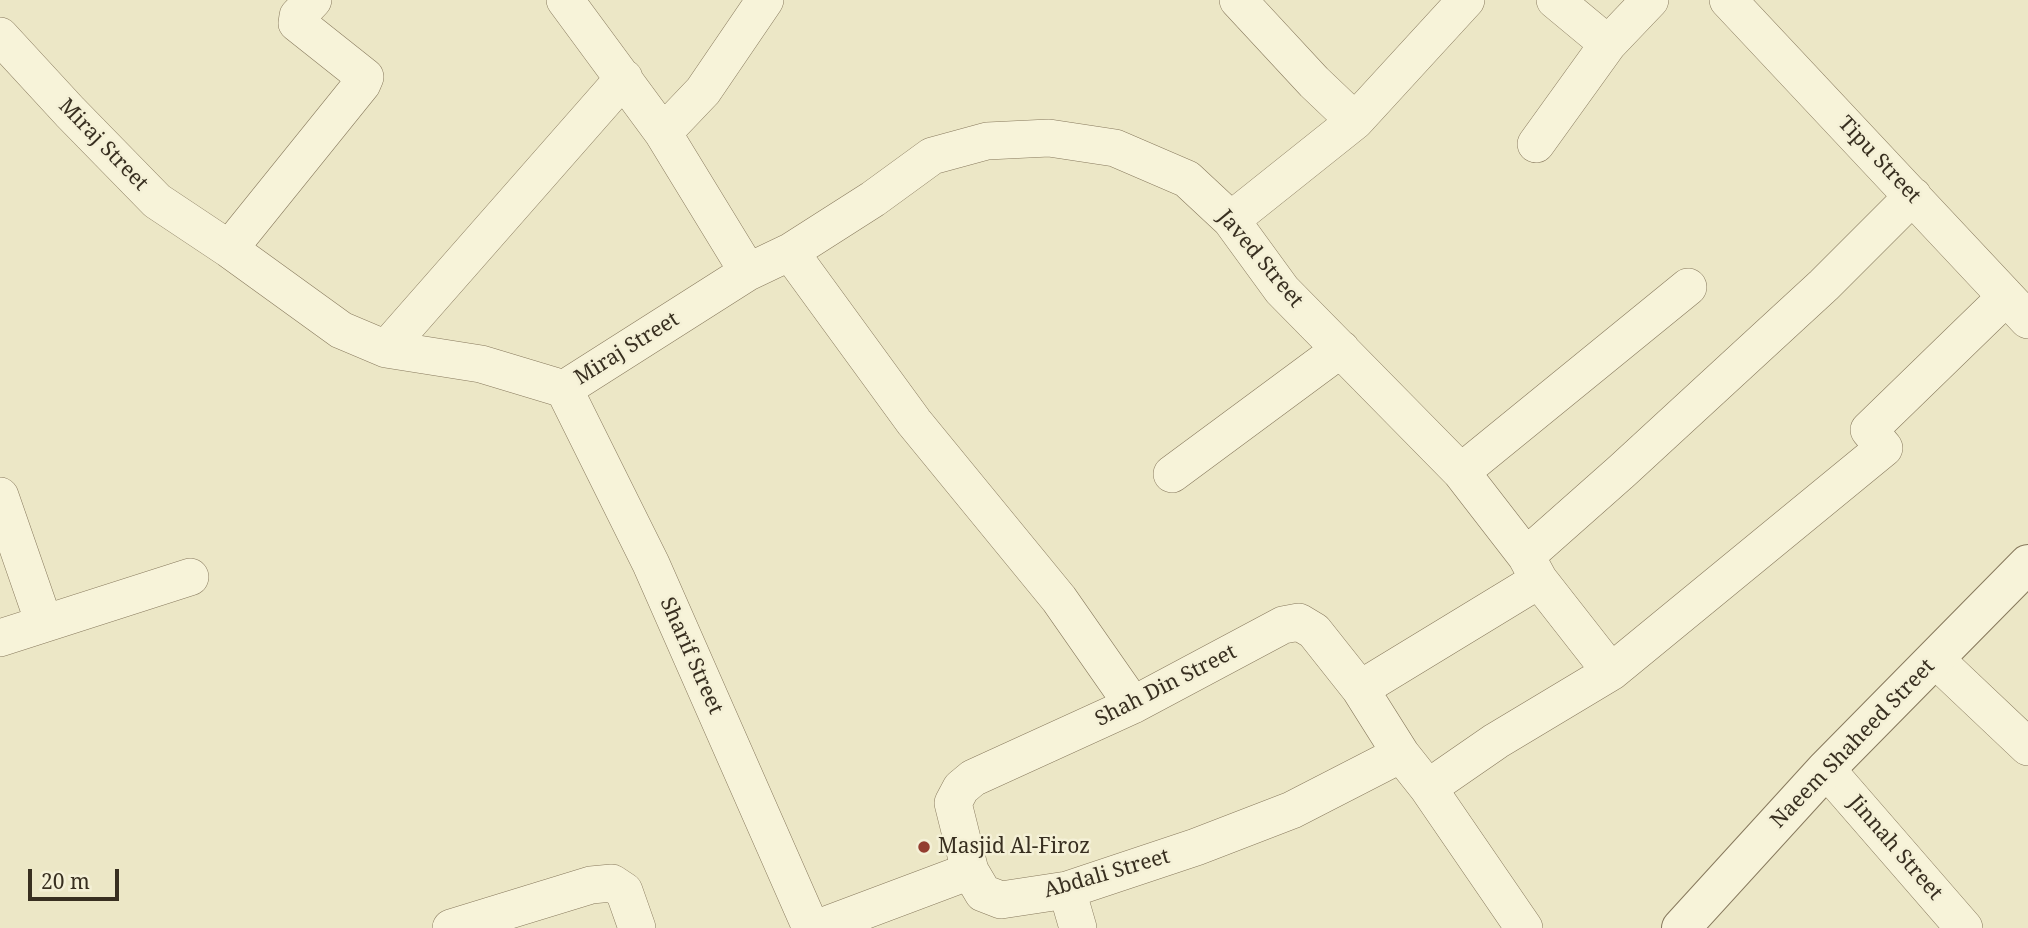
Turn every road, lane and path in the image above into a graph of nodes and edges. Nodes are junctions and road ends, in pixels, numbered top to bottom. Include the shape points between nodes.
1 (313, 0) edge
2 (565, 0) edge
3 (765, 0) edge
4 (1238, 0) edge
5 (1466, 0) edge
6 (1555, 0) edge
7 (1650, 0) edge
8 (1728, 0) edge
9 (0, 36) edge
10 (1608, 44) junction
11 (624, 78) junction
12 (1355, 121) junction
13 (663, 133) junction
14 (1536, 144) dead end
15 (1913, 196) junction
16 (1231, 219) junction
17 (229, 249) junction
18 (790, 252) junction
19 (748, 272) junction
20 (1688, 287) dead end
21 (2017, 308) edge
22 (386, 349) junction
23 (1341, 349) junction
24 (564, 388) junction
25 (1461, 472) junction
26 (1172, 474) dead end
27 (0, 496) edge
28 (2028, 564) edge
29 (1532, 568) junction
30 (190, 577) dead end
31 (44, 623) junction
32 (0, 638) edge
33 (1935, 659) junction
34 (1611, 672) junction
35 (1360, 689) junction
36 (1133, 705) junction
37 (2028, 747) edge
38 (1401, 754) junction
39 (1826, 769) junction
40 (1428, 788) junction
41 (970, 871) junction
42 (1067, 890) junction
43 (451, 928) edge
44 (637, 928) edge
45 (811, 928) edge
46 (818, 928) edge
47 (1078, 928) edge
48 (1524, 928) edge
49 (1681, 928) edge
50 (1964, 928) edge

1 - 17 street via 298,16 298,23 365,76
2 - 11 street
3 - 13 street via 703,91
4 - 12 street
5 - 12 street
6 - 10 street
7 - 10 street
8 - 15 street, Tipu Street
9 - 17 street, Miraj Street via 157,201
10 - 14 street
11 - 13 street
11 - 22 street
12 - 16 street
13 - 19 street
15 - 21 street, Tipu Street
15 - 29 street via 1622,471
16 - 18 street, Javed Street via 1187,179 1115,148 1049,138 987,141 932,156
16 - 23 street, Javed Street via 1282,290
17 - 22 street, Miraj Street via 341,330
18 - 19 street, Miraj Street
18 - 36 street via 914,422 1059,600
19 - 24 street, Miraj Street
20 - 25 street
21 - 34 street via 1869,430 1884,448
22 - 24 street, Miraj Street via 481,364
23 - 25 street, Javed Street
23 - 26 street
24 - 45 street, Sharif Street via 650,564
25 - 29 street, Javed Street
27 - 31 street
28 - 33 street, Naeem Shaheed Street
29 - 34 street, Javed Street
29 - 35 street
30 - 31 street
31 - 32 street
33 - 37 street
33 - 39 street, Naeem Shaheed Street
34 - 40 street
35 - 36 street, Shah Din Street via 1314,631 1299,622 1283,625
35 - 38 street, Shah Din Street
36 - 41 street, Shah Din Street via 973,778 961,788 953,803
38 - 40 street, Shah Din Street
38 - 42 street, Abdali Street via 1292,810 1196,848
39 - 49 street, Naeem Shaheed Street
39 - 50 street, Jinnah Street
40 - 48 street, Shah Din Street
41 - 42 street, Abdali Street via 983,893 1001,900
41 - 46 street
42 - 47 street
43 - 44 street via 591,885 612,883 624,891

